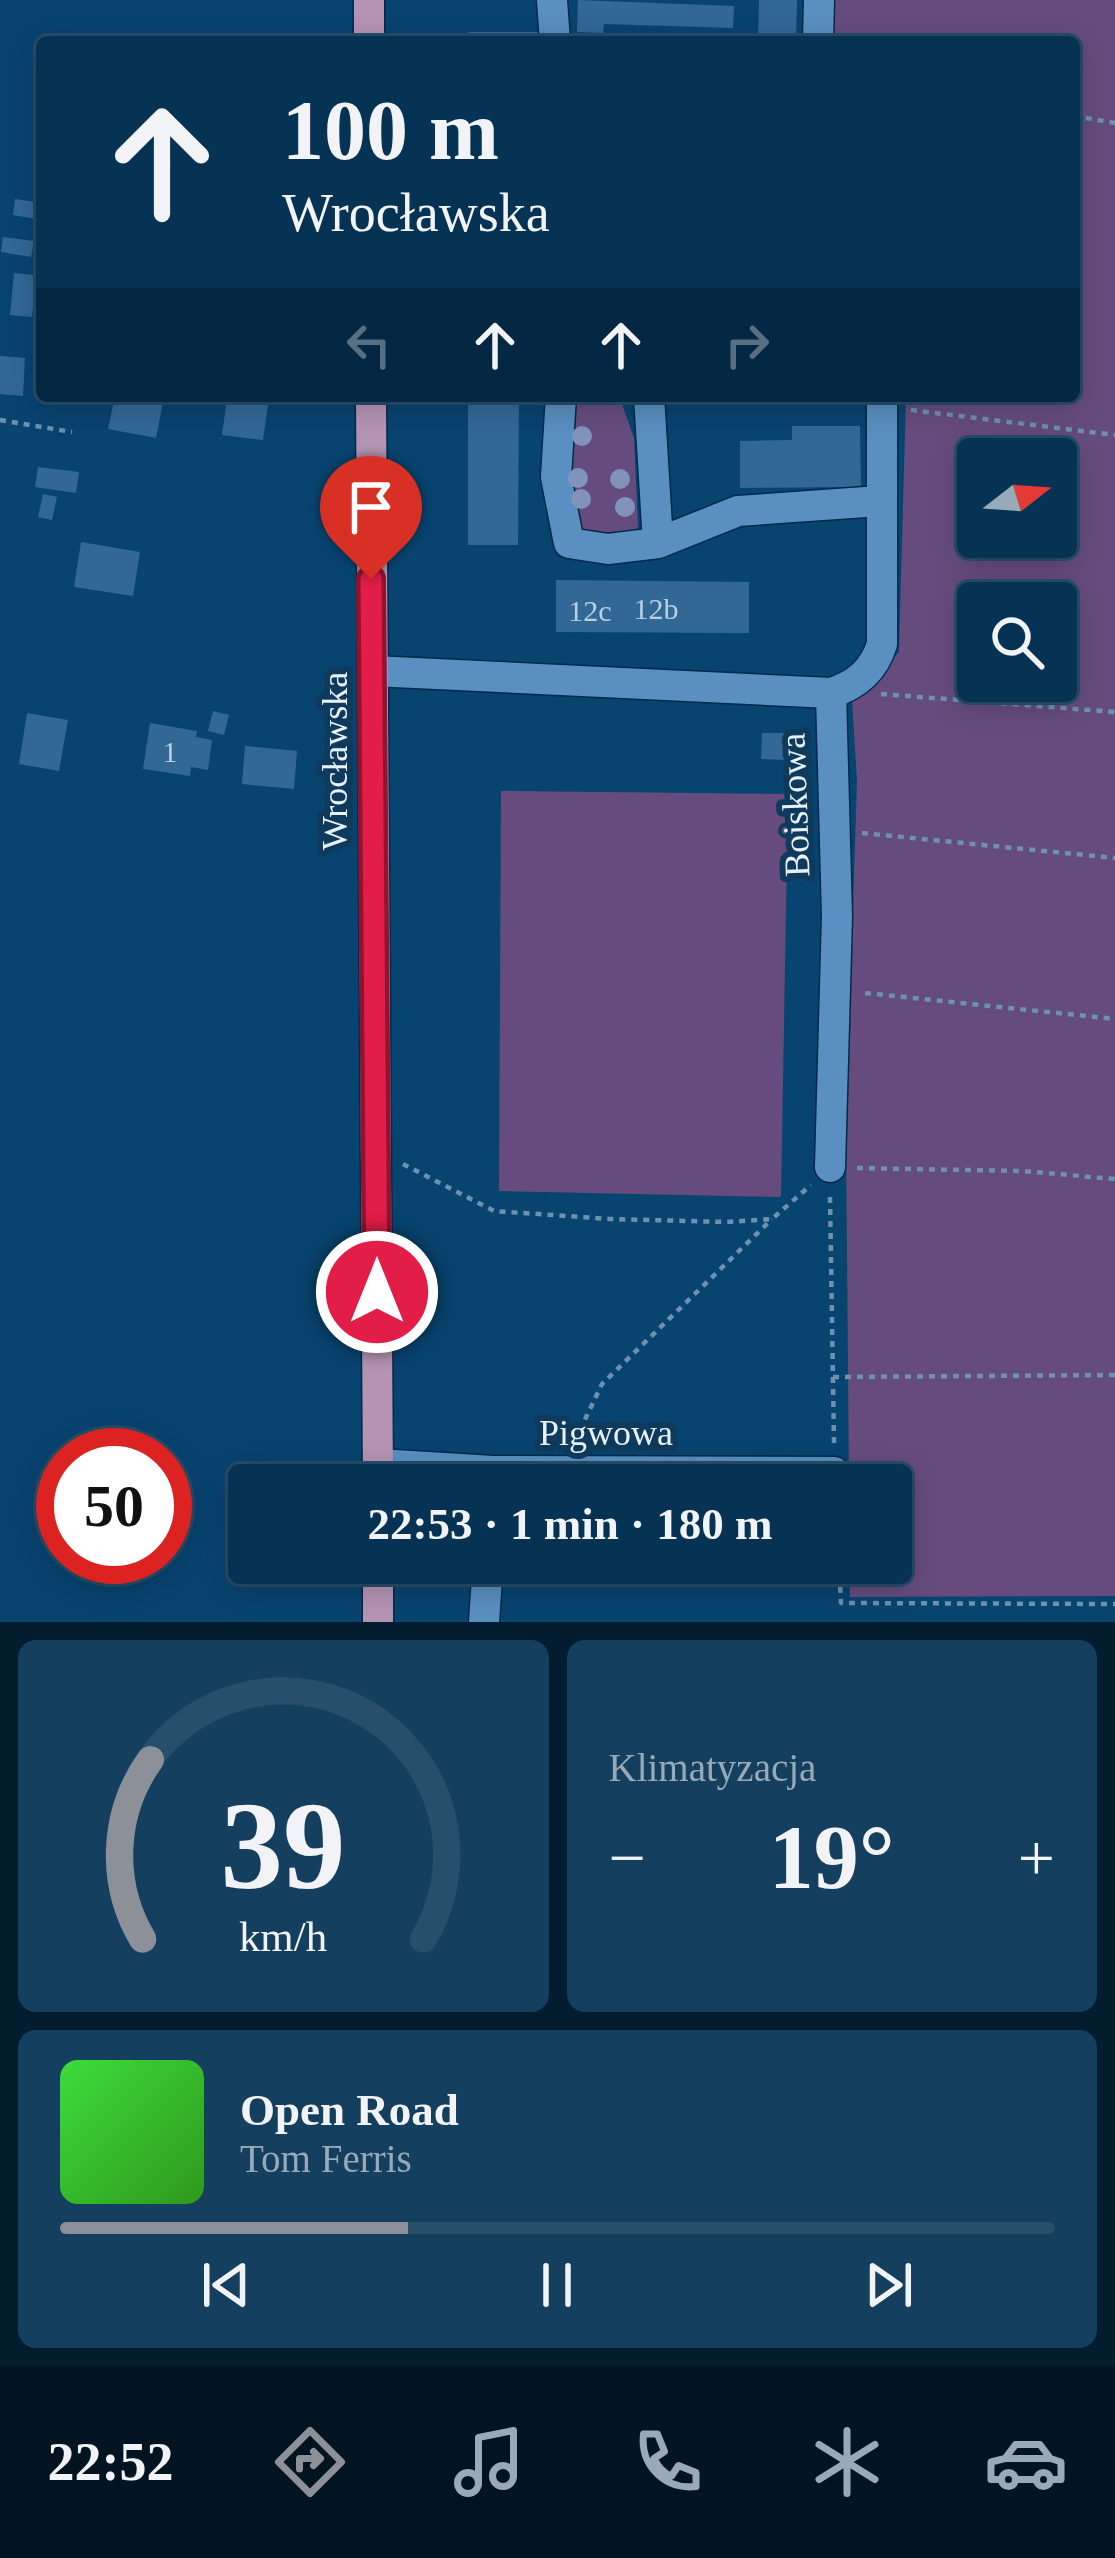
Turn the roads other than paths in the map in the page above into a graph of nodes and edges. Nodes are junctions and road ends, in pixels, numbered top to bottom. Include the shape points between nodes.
1 (369, 0) edge
2 (552, 0) edge
3 (819, 0) edge
4 (369, 36) edge
5 (555, 36) edge
6 (818, 36) edge
7 (371, 402) edge
8 (561, 402) edge
9 (649, 402) edge
10 (882, 402) edge
11 (880, 501) junction
12 (658, 543) junction
13 (373, 671) junction
14 (843, 687) junction
15 (830, 1167) road end
16 (378, 1464) edge
17 (378, 1584) edge
18 (487, 1584) edge
19 (378, 1622) edge
20 (484, 1622) edge

1 - 4 main road
2 - 5 street
3 - 6 street
7 - 13 main road, Wrocławska
8 - 12 street via 556,477 569,543
9 - 12 street
10 - 11 street, Boiskowa
11 - 12 street via 739,511
11 - 14 street, Boiskowa via 882,644 875,665
13 - 14 street
13 - 16 main road, Wrocławska
14 - 15 street, Boiskowa via 833,830
17 - 19 main road
18 - 20 street

